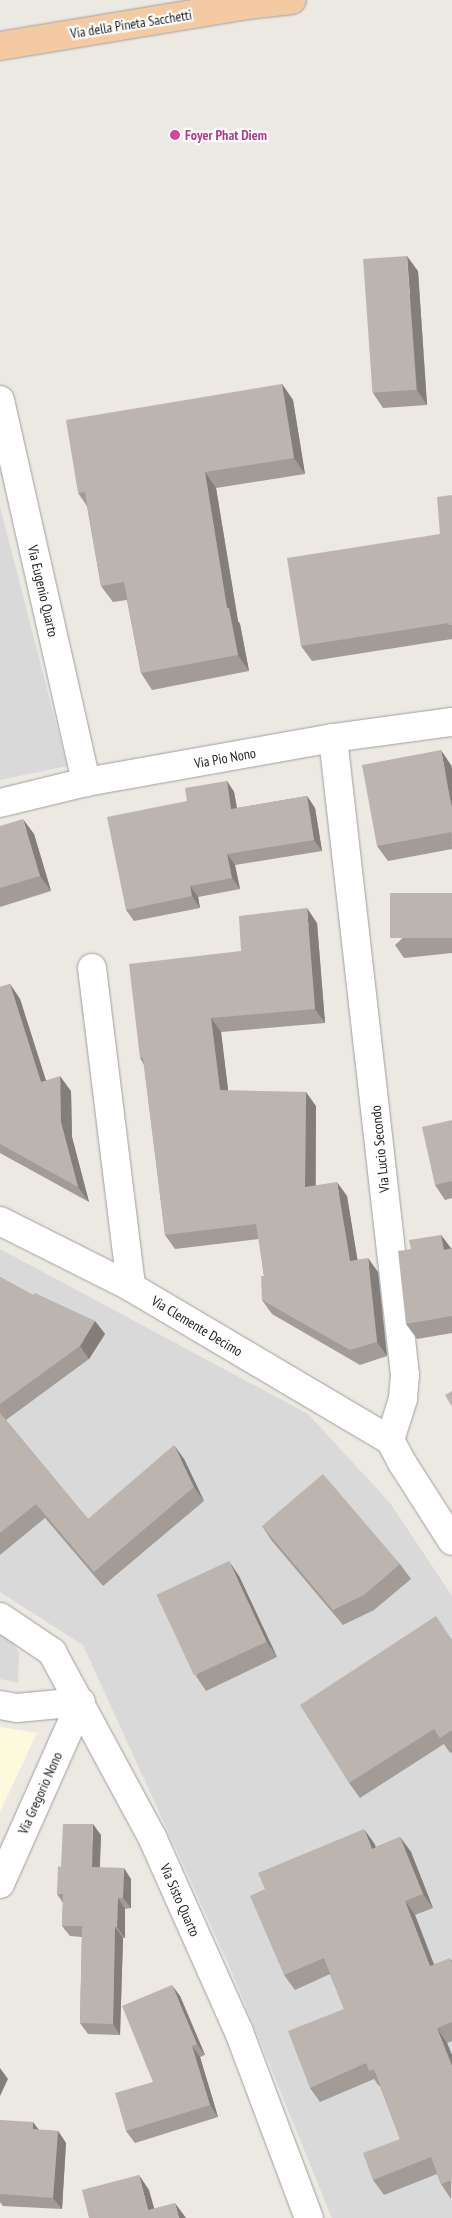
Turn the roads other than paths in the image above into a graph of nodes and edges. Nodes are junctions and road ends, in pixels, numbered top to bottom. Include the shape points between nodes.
1 (292, 0) edge
2 (0, 46) edge
3 (0, 400) edge
4 (452, 722) edge
5 (333, 738) junction
6 (86, 782) junction
7 (0, 803) edge
8 (92, 968) dead end
9 (0, 1222) edge
10 (131, 1286) junction
11 (390, 1440) junction
12 (452, 1541) edge
13 (0, 1616) edge
14 (81, 1702) junction
15 (0, 1705) edge
16 (0, 1884) edge
17 (309, 2218) edge

1 - 2 main road, Via della Pineta Sacchetti
3 - 6 street, Via Eugenio Quarto
4 - 5 street, Via Pio Nono
5 - 6 street, Via Pio Nono
5 - 11 street, Via Lucio Secondo via 405,1375 403,1399
6 - 7 street, Via Pio Nono
8 - 10 street
9 - 10 street, Via Clemente Decimo
10 - 11 street, Via Clemente Decimo
11 - 12 street
13 - 14 street, Via Sisto Quarto via 52,1652
14 - 15 street via 17,1708
14 - 16 street, Via Gregorio Nono
14 - 17 street, Via Sisto Quarto via 153,1839 235,2024

